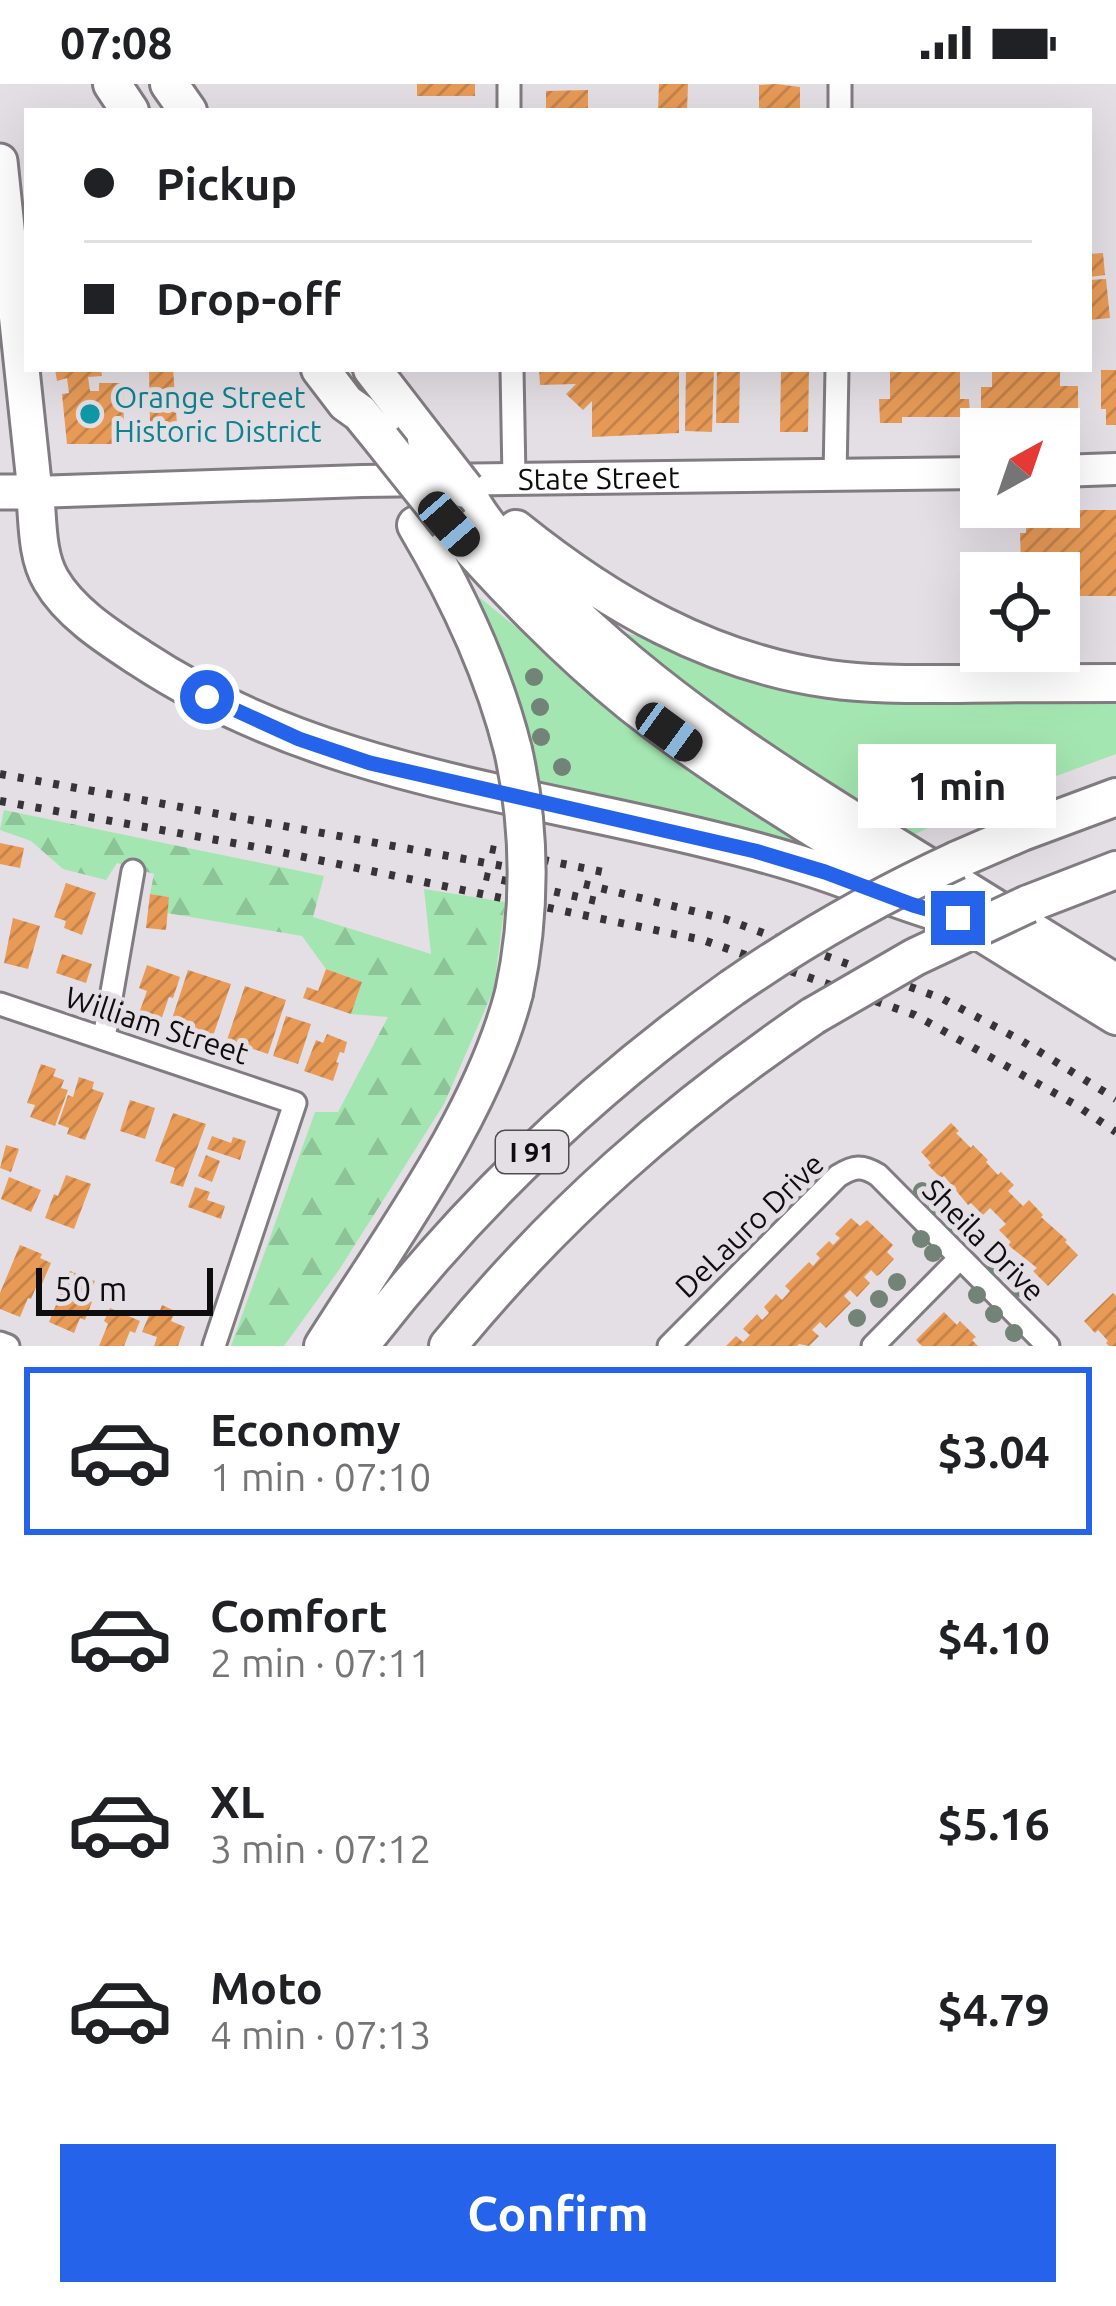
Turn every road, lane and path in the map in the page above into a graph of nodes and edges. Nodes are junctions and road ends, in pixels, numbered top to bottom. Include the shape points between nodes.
1 (0, 161) edge
2 (322, 372) edge
3 (374, 372) edge
4 (512, 372) edge
5 (837, 372) edge
6 (1116, 469) edge
7 (1080, 470) edge
8 (960, 473) edge
9 (835, 476) junction
10 (514, 478) junction
11 (17, 492) edge
12 (433, 524) junction
13 (498, 524) junction
14 (1116, 682) edge
15 (1116, 797) edge
16 (1116, 870) edge
17 (133, 871) dead end
18 (958, 918) junction
19 (1116, 983) edge
20 (0, 1004) edge
21 (1116, 1016) edge
22 (104, 1038) junction
23 (878, 1175) joint
24 (959, 1259) junction
25 (0, 1342) edge
26 (8, 1346) edge
27 (214, 1346) edge
28 (323, 1346) edge
29 (360, 1346) edge
30 (448, 1346) edge
31 (669, 1346) edge
32 (873, 1346) edge
33 (1048, 1346) edge

1 - 11 main road
2 - 12 highway, bridge via 360,413
3 - 13 highway, bridge
4 - 10 street
5 - 9 street
6 - 7 main road
8 - 9 main road, State Street
9 - 10 main road, State Street
10 - 11 main road, State Street
11 - 18 highway via 45,568 70,605 153,667 239,713 370,763 755,851
12 - 18 highway via 656,722
12 - 28 highway, bridge via 513,750 524,810 525,917 514,993 490,1063
13 - 14 highway via 634,612 766,666 880,684
13 - 19 highway via 529,570 680,705
15 - 29 highway, I 91, bridge via 957,860 732,988 525,1159
16 - 30 highway, I 91, bridge via 915,957 711,1088 607,1175
17 - 22 street
18 - 21 highway
20 - 22 street, William Street
22 - 27 street, William Street via 296,1103
23 - 24 street, Sheila Drive
23 - 31 street, DeLauro Drive via 854,1166 838,1175
24 - 32 street
24 - 33 street, Sheila Drive
25 - 26 street

